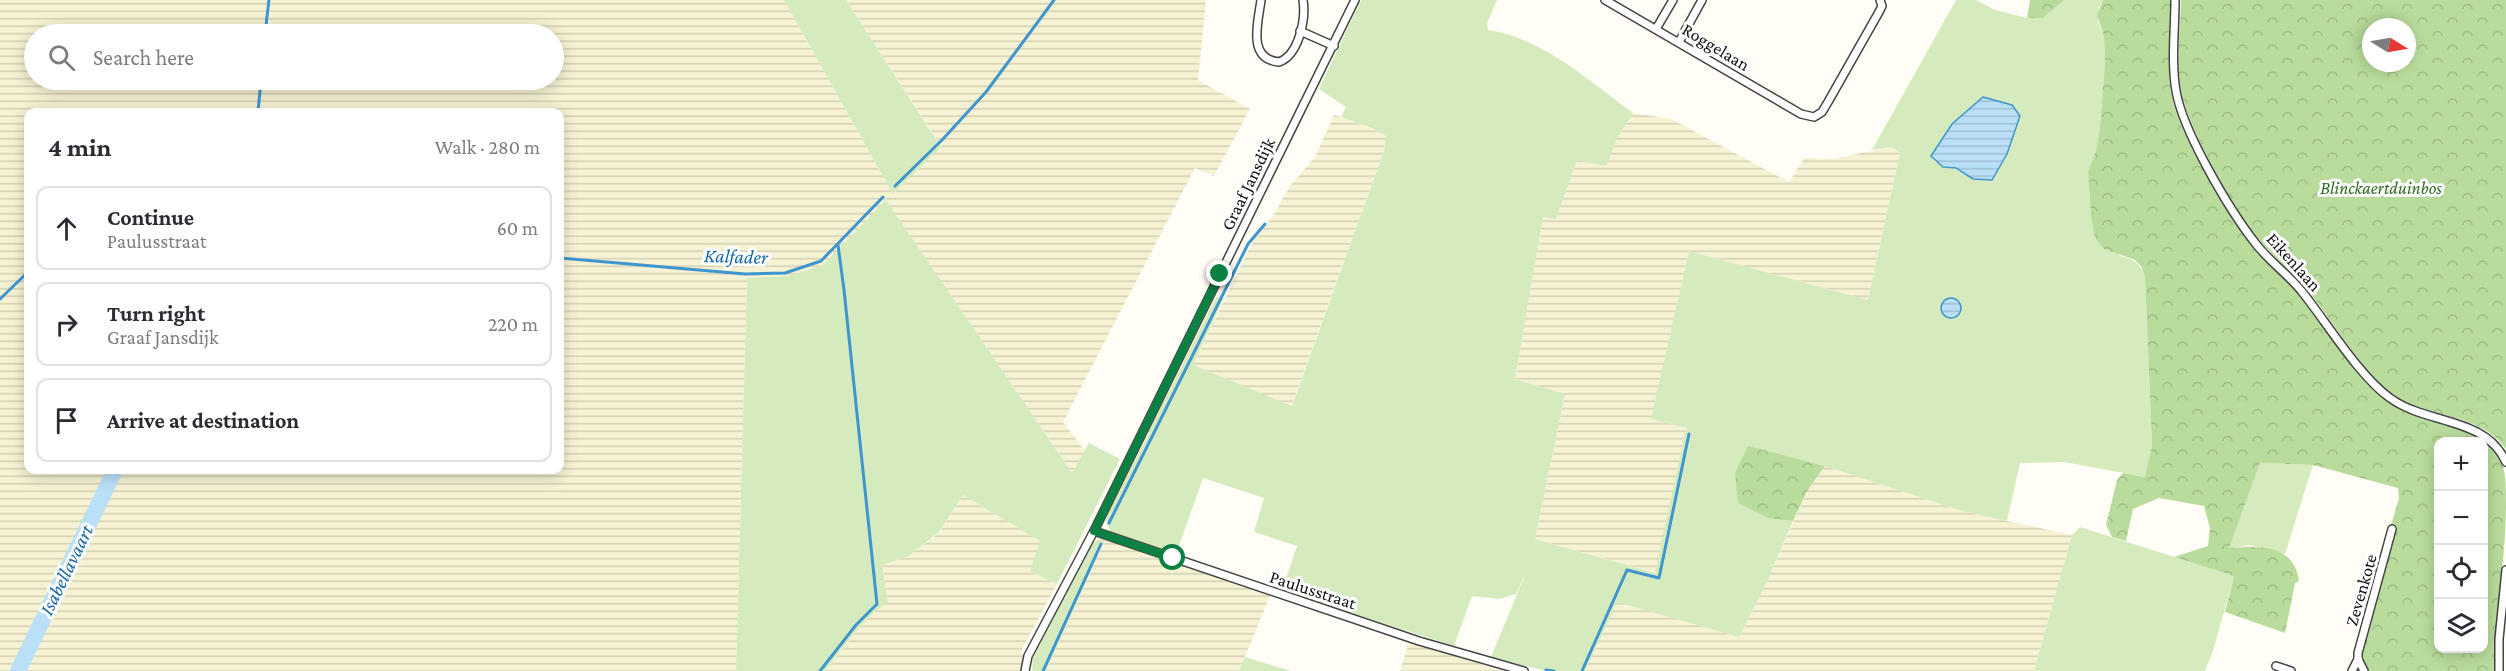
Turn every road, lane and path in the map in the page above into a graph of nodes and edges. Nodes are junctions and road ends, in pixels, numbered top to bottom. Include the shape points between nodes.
1 (1261, 0) edge
2 (1303, 0) edge
3 (1355, 0) edge
4 (1605, 0) edge
5 (1672, 0) edge
6 (1702, 0) edge
7 (1880, 0) edge
8 (2175, 0) edge
9 (1656, 29) junction
10 (1300, 31) junction
11 (1679, 42) junction
12 (1334, 46) junction
13 (2506, 462) edge
14 (2392, 529) dead end
15 (1094, 531) junction
16 (2506, 570) edge
17 (2358, 659) junction
18 (2276, 666) dead end
19 (1025, 671) edge
20 (1524, 671) edge
21 (2291, 671) edge
22 (2352, 671) edge
23 (2364, 671) edge
24 (2499, 671) edge

1 - 10 street via 1256,44 1264,58 1285,60
2 - 10 street
3 - 12 street, Graaf Jansdijk
4 - 9 street, Roggelaan
5 - 9 street
6 - 11 street
7 - 11 street, Roggelaan via 1879,12 1822,112 1814,117 1802,114
8 - 13 street, Eikenlaan via 2176,91 2181,110 2236,217 2257,246 2302,291 2381,391 2420,414 2485,435
9 - 11 street, Roggelaan
10 - 12 street
12 - 15 street, Graaf Jansdijk
14 - 17 street, Zevenkote
15 - 19 street, Graaf Jansdijk via 1028,656
15 - 20 street, Paulusstraat via 1419,641
16 - 24 street
17 - 22 street, Zevenkote
17 - 23 street
18 - 21 street

